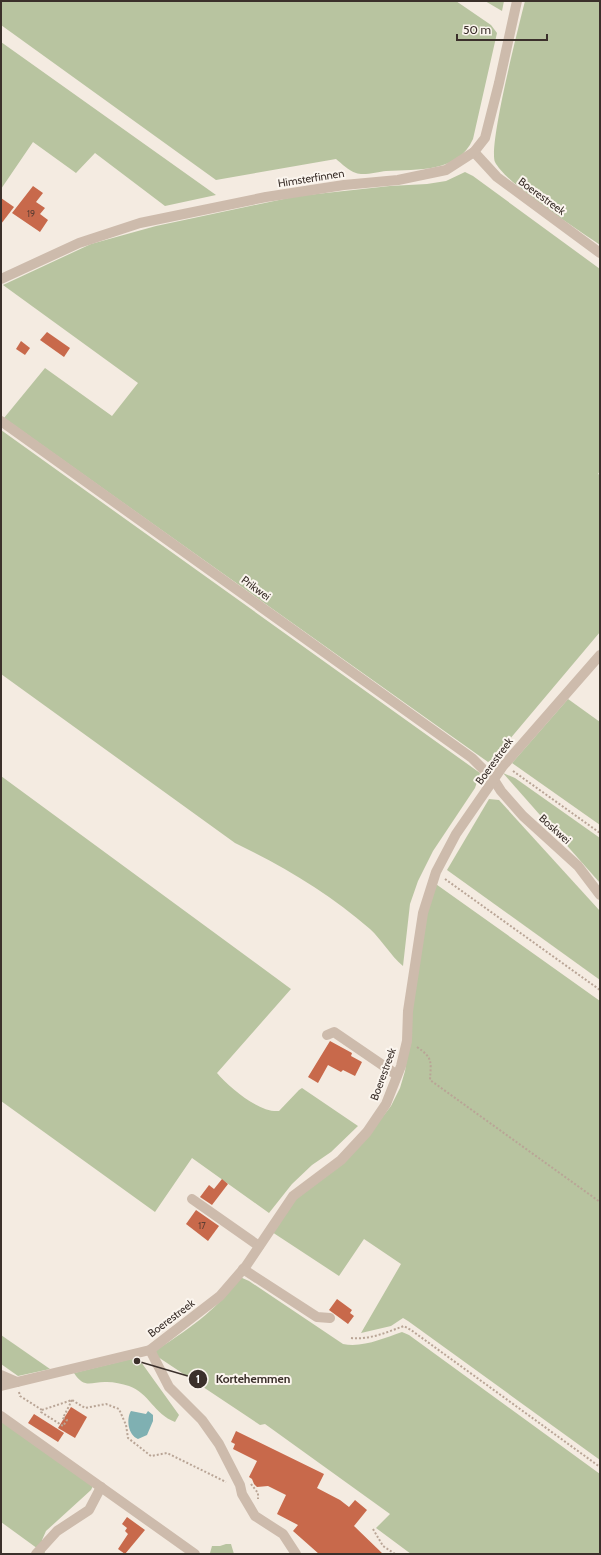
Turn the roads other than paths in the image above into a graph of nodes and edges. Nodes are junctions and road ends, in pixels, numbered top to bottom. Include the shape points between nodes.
1 (517, 1) edge
2 (474, 152) junction
3 (600, 253) edge
4 (1, 279) edge
5 (1, 421) edge
6 (600, 655) edge
7 (494, 780) junction
8 (600, 895) edge
9 (327, 1035) dead end
10 (397, 1075) junction
11 (192, 1199) dead end
12 (259, 1246) junction
13 (243, 1270) junction
14 (330, 1318) dead end
15 (150, 1350) junction
16 (1, 1375) edge
17 (17, 1382) junction
18 (1, 1386) edge
19 (1, 1416) edge
20 (101, 1487) junction
21 (36, 1554) edge
22 (195, 1554) edge
23 (296, 1554) edge

1 - 2 street, Himsterfinnen via 485,138
2 - 3 street, Boerestreek via 497,177
2 - 4 street, Himsterfinnen via 446,170 398,180 266,197 140,223 80,243
5 - 7 street, Prikwei via 472,758
6 - 7 street, Boerestreek via 504,764
7 - 8 street, Boskwei via 523,816 578,866
7 - 10 street, Boerestreek via 456,834 436,872 423,913 408,1011 407,1041
9 - 10 street via 334,1032
10 - 12 street, Boerestreek via 386,1104 367,1132 342,1160 293,1196
11 - 12 street
12 - 13 street, Boerestreek
13 - 14 street via 318,1317
13 - 15 street, Boerestreek via 220,1296
15 - 17 street, Boerestreek
15 - 23 street via 169,1387 202,1420 219,1444 255,1516 283,1534
16 - 17 street
17 - 18 street, Boerestreek
19 - 20 street
20 - 21 street via 89,1510 57,1531
20 - 22 street

